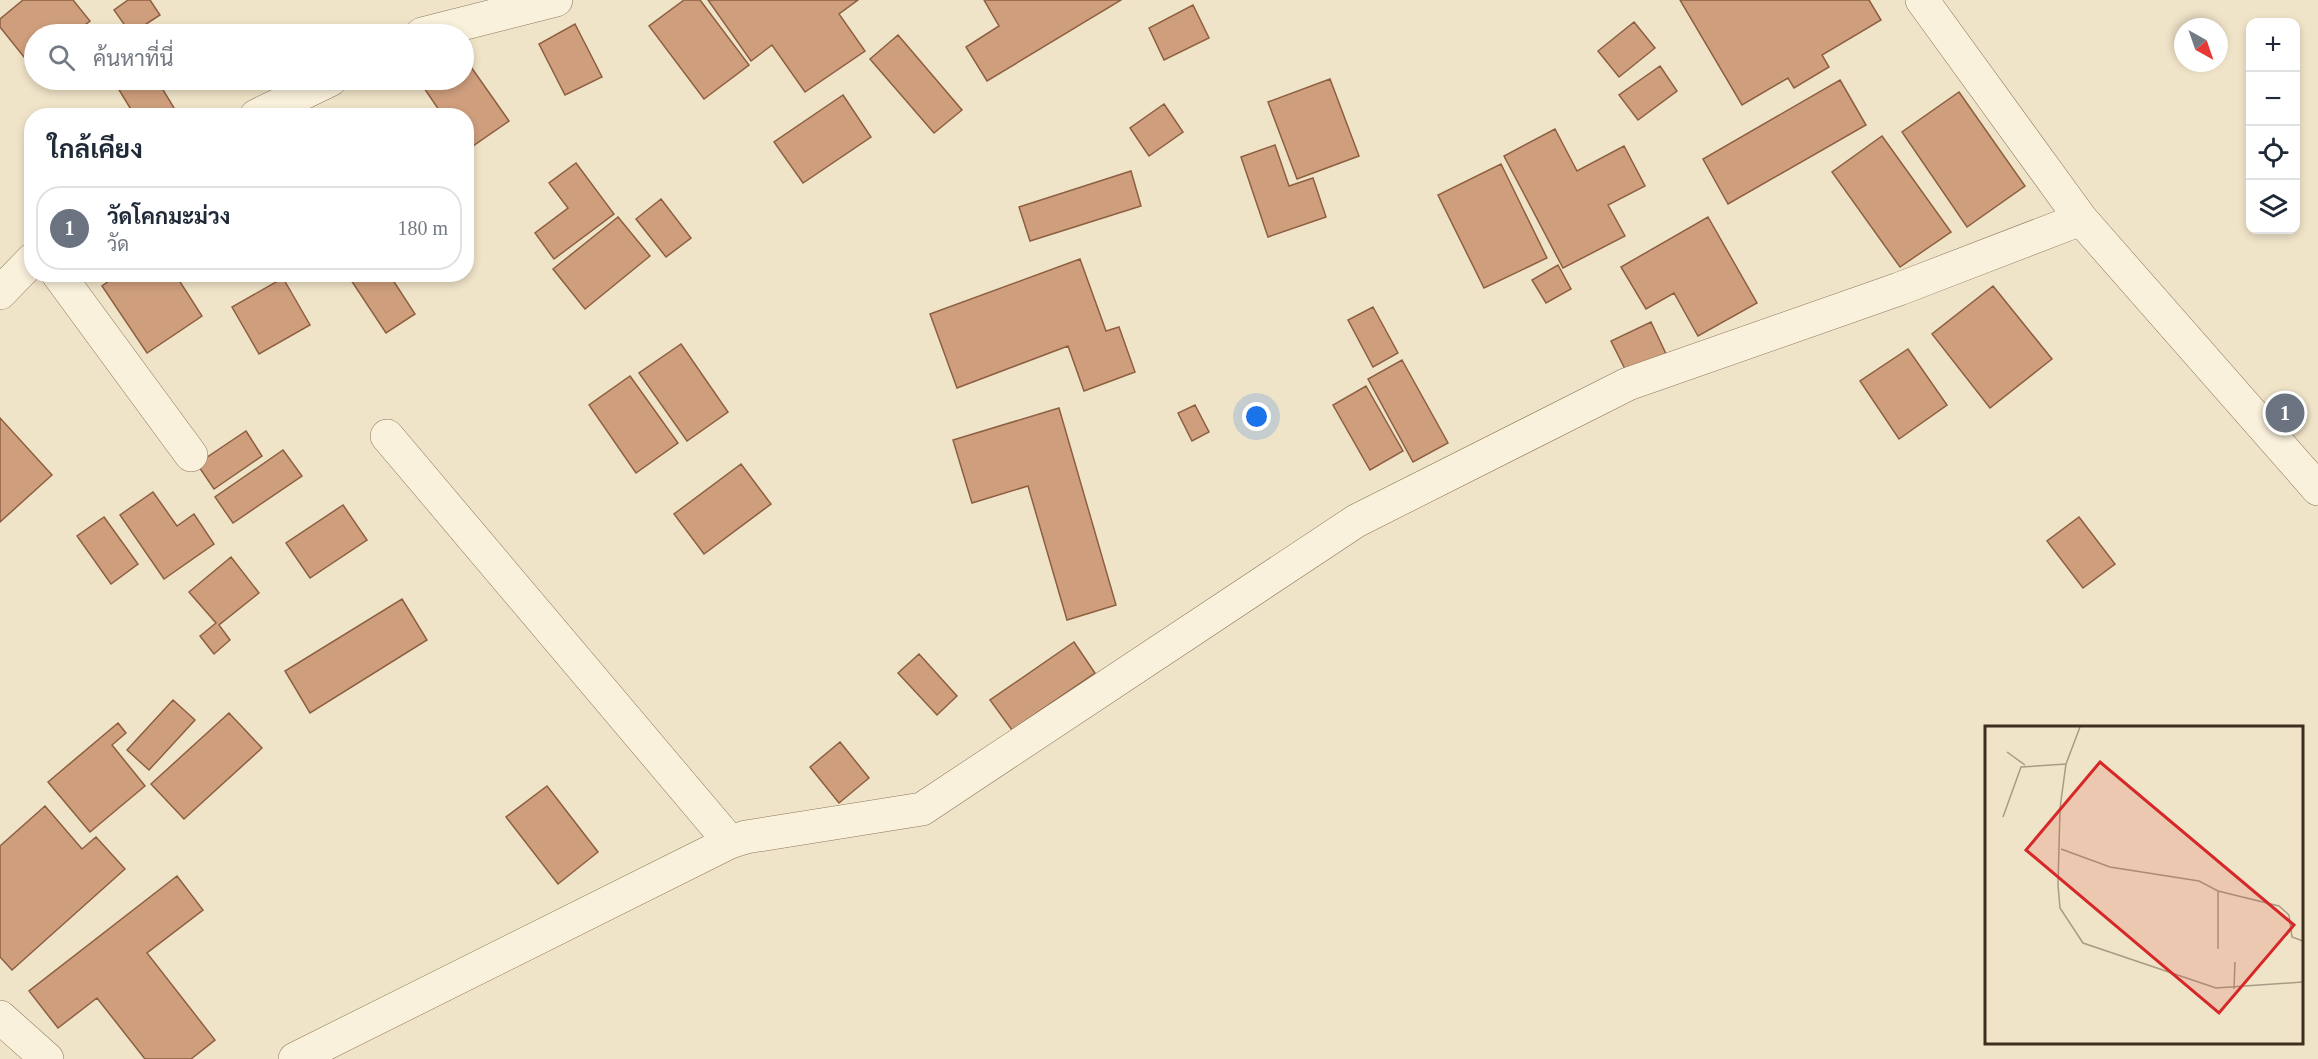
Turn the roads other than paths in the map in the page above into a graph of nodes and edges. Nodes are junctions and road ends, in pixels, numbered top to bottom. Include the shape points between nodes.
1 (556, 0) edge
2 (1922, 0) edge
3 (461, 24) edge
4 (309, 90) edge
5 (272, 108) edge
6 (2081, 219) junction
7 (24, 268) edge
8 (64, 282) edge
9 (0, 293) edge
10 (387, 436) dead end
11 (191, 455) dead end
12 (2318, 489) edge
13 (729, 842) junction
14 (0, 1017) edge
15 (47, 1059) edge
16 (295, 1059) edge

1 - 3 street
2 - 6 street
4 - 5 street
6 - 12 street
6 - 13 street via 1899,289 1628,384 1356,521 922,809
7 - 9 street
8 - 11 street
10 - 13 street
13 - 16 street
14 - 15 street

